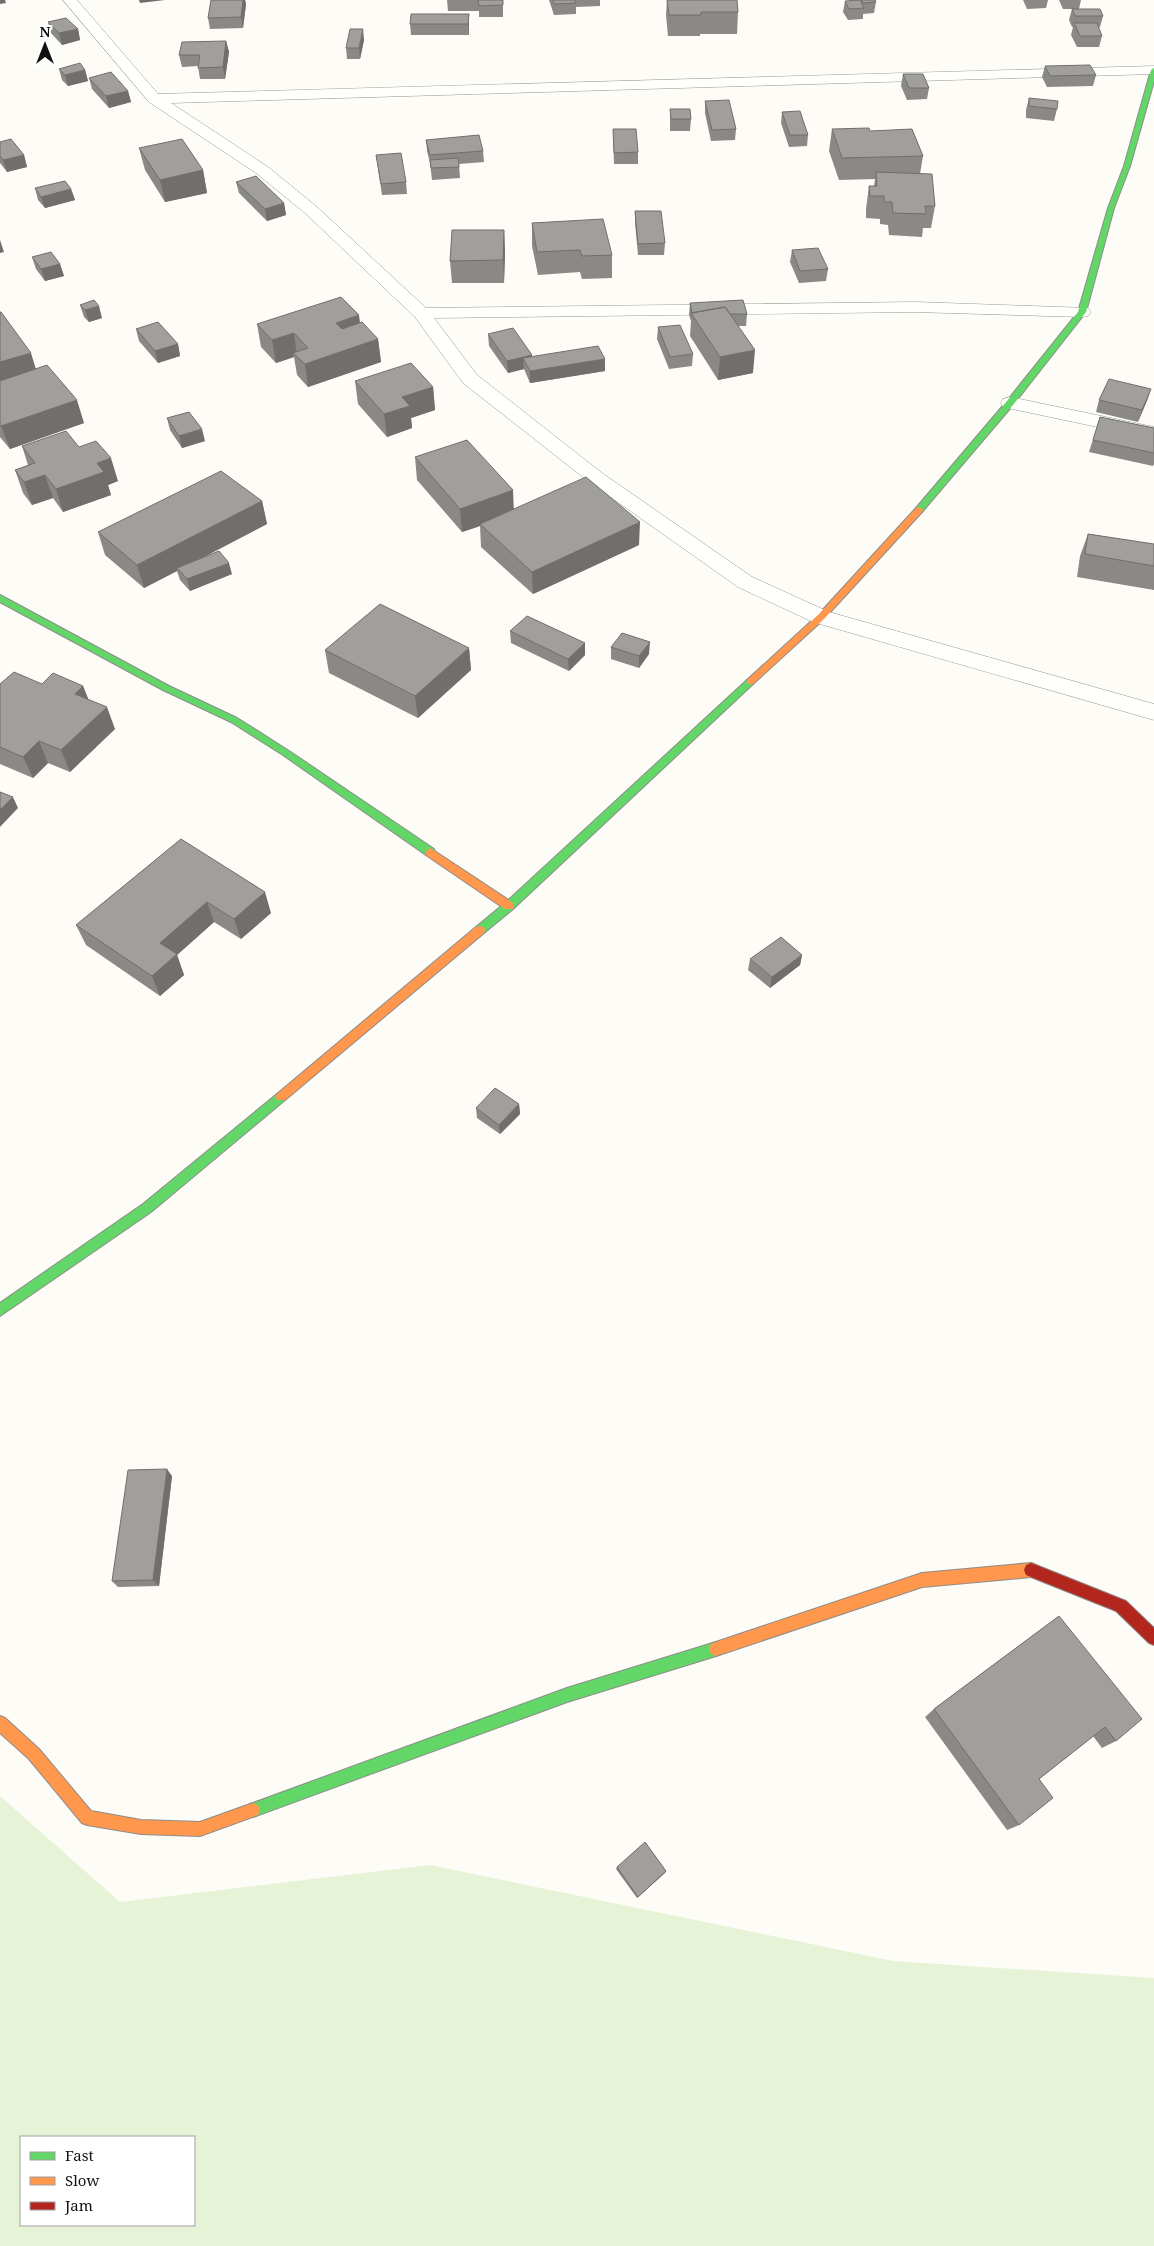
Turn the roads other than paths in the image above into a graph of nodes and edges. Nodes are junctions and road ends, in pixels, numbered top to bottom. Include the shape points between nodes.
1 (70, 0) edge
2 (1154, 70) edge
3 (154, 99) junction
4 (1082, 312) junction
5 (421, 313) junction
6 (1010, 403) junction
7 (1154, 433) edge
8 (0, 598) edge
9 (820, 616) junction
10 (1154, 712) edge
11 (509, 906) junction
12 (0, 1310) edge
13 (1154, 1638) edge
14 (0, 1723) edge

1 - 3 street
2 - 3 street
2 - 4 main road
3 - 5 street via 262,170 311,210
4 - 5 street via 915,307
4 - 6 main road
5 - 9 street via 470,379 595,477 745,582
6 - 7 street
6 - 9 main road via 923,506
8 - 11 main road via 166,688 234,720
9 - 10 street
9 - 11 main road
11 - 12 main road via 147,1208
13 - 14 main road via 1121,1606 1032,1570 922,1580 558,1698 200,1828 141,1827 87,1818 34,1754

